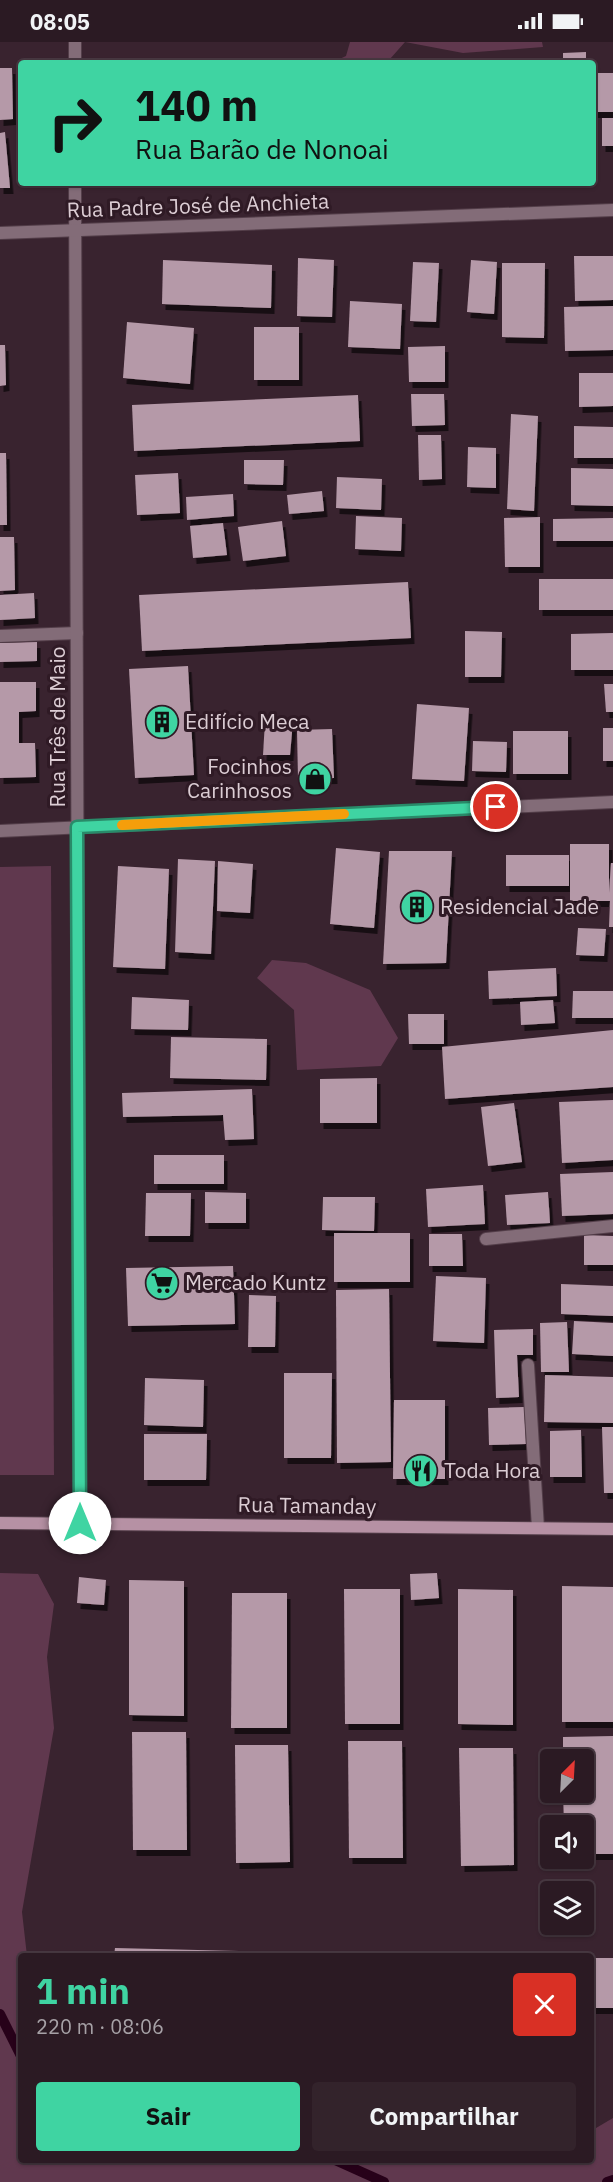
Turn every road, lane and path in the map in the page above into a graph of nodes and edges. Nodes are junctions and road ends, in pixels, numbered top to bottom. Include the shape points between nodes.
1 (75, 42) edge
2 (75, 60) edge
3 (75, 186) edge
4 (613, 210) edge
5 (75, 230) junction
6 (0, 233) edge
7 (77, 633) junction
8 (0, 636) edge
9 (613, 802) edge
10 (77, 827) junction
11 (0, 831) edge
12 (613, 1226) edge
13 (486, 1239) dead end
14 (528, 1365) dead end
15 (0, 1522) edge
16 (80, 1523) junction
17 (538, 1528) junction
18 (613, 1528) edge

1 - 2 street
3 - 5 street, Rua Três de Maio
4 - 5 street, Rua Padre José de Anchieta
5 - 6 street, Rua Padre José de Anchieta
5 - 7 street, Rua Três de Maio
7 - 8 street
7 - 10 street, Rua Três de Maio
9 - 10 street
10 - 11 street
10 - 16 street, Rua Três de Maio
12 - 13 street
14 - 17 street
15 - 16 street, Rua Tamanday
16 - 17 street, Rua Tamanday
17 - 18 street, Rua Tamanday

